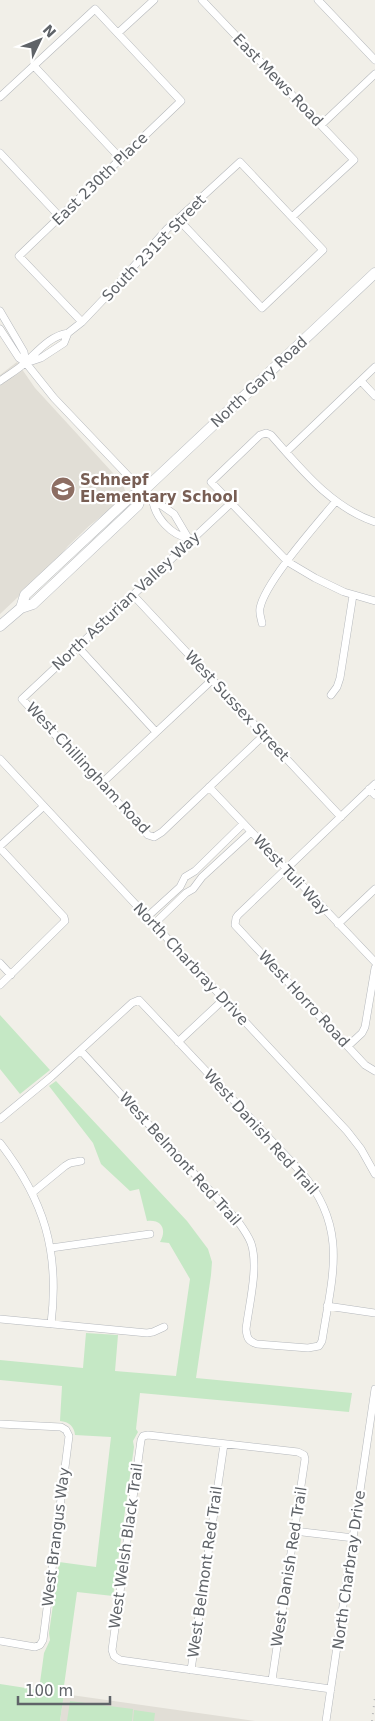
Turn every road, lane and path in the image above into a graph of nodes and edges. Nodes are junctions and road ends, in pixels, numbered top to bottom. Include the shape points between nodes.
1 (154, 0) edge
2 (202, 0) edge
3 (318, 0) edge
4 (118, 33) junction
5 (375, 60) edge
6 (34, 66) junction
7 (375, 74) edge
8 (0, 97) edge
9 (321, 125) junction
10 (0, 153) edge
11 (121, 159) junction
12 (60, 217) junction
13 (292, 217) junction
14 (178, 219) junction
15 (375, 272) edge
16 (0, 311) edge
17 (82, 322) junction
18 (0, 329) edge
19 (26, 363) junction
20 (375, 368) edge
21 (0, 381) edge
22 (361, 381) junction
23 (375, 396) edge
24 (286, 452) junction
25 (144, 491) junction
26 (336, 501) junction
27 (153, 502) junction
28 (230, 504) junction
29 (177, 519) junction
30 (375, 522) edge
31 (168, 527) junction
32 (189, 540) junction
33 (288, 562) junction
34 (134, 595) junction
35 (353, 595) junction
36 (375, 601) edge
37 (262, 624) dead end
38 (0, 626) edge
39 (78, 647) junction
40 (212, 680) junction
41 (331, 695) dead end
42 (22, 699) joint
43 (156, 732) junction
44 (264, 735) junction
45 (0, 759) edge
46 (101, 784) junction
47 (209, 788) junction
48 (373, 789) edge
49 (44, 806) junction
50 (341, 817) junction
51 (243, 824) junction
52 (251, 832) junction
53 (0, 847) edge
54 (286, 869) junction
55 (190, 873) junction
56 (200, 882) junction
57 (375, 889) edge
58 (147, 917) junction
59 (154, 924) junction
60 (338, 924) junction
61 (375, 962) edge
62 (0, 963) edge
63 (375, 968) edge
64 (11, 975) junction
65 (0, 985) edge
66 (224, 999) junction
67 (178, 1042) junction
68 (348, 1046) junction
69 (81, 1051) junction
70 (375, 1071) edge
71 (0, 1119) edge
72 (0, 1143) edge
73 (81, 1161) dead end
74 (375, 1174) edge
75 (32, 1192) junction
76 (150, 1234) dead end
77 (51, 1248) junction
78 (327, 1306) junction
79 (375, 1313) edge
80 (0, 1319) edge
81 (51, 1324) junction
82 (164, 1327) dead end
83 (319, 1346) joint
84 (375, 1389) edge
85 (0, 1424) edge
86 (224, 1444) junction
87 (294, 1531) junction
88 (354, 1538) junction
89 (0, 1641) edge
90 (191, 1670) junction
91 (272, 1680) junction
92 (331, 1689) junction
93 (326, 1721) edge

1 - 4 street
2 - 9 street, East Mews Road
3 - 5 street
4 - 6 street via 95,9
4 - 11 street, East 230th Place via 181,101
6 - 8 street
6 - 11 street
7 - 9 street
9 - 13 street, East Mews Road via 354,160
10 - 12 street
11 - 12 street, East 230th Place
12 - 17 street, East 230th Place via 19,256
13 - 14 street, South 231st Street via 240,162
13 - 14 street via 324,250 262,308
14 - 17 street, South 231st Street
15 - 25 main road, North Gary Road
16 - 19 street via 24,352
17 - 19 street, South 231st Street via 68,333 59,335
18 - 19 street
19 - 21 street, South 231st Street
19 - 25 street via 54,398
20 - 22 street
22 - 23 street
22 - 24 street
24 - 26 street
24 - 28 street via 266,432 260,435 211,482
25 - 27 street
25 - 38 main road, North Gary Road via 138,505 32,604 21,608
26 - 30 street
26 - 33 street
27 - 29 street
27 - 31 street via 163,524
28 - 32 street, North Asturian Valley Way
28 - 33 street
29 - 31 street
29 - 32 street
31 - 32 street
32 - 34 street, North Asturian Valley Way
33 - 35 street
33 - 37 street via 266,592 260,608
34 - 39 street, North Asturian Valley Way
34 - 40 street, West Sussex Street
35 - 36 street
35 - 41 street via 340,678
39 - 42 street, North Asturian Valley Way
39 - 43 street
40 - 43 street
40 - 44 street, West Sussex Street
42 - 46 street, West Chillingham Road
43 - 46 street
44 - 47 street
44 - 50 street, West Sussex Street
45 - 49 street, North Charbray Drive
46 - 47 street, West Chillingham Road via 148,835 154,837
47 - 51 street, West Tuli Way
48 - 50 street
49 - 53 street
49 - 58 street, North Charbray Drive
50 - 54 street
51 - 52 street, West Tuli Way
51 - 55 street
52 - 54 street, West Tuli Way
52 - 56 street
53 - 64 street via 65,921
54 - 60 street, West Tuli Way
54 - 68 street, West Horro Road via 238,915 235,925
55 - 56 street via 196,875
55 - 58 street
56 - 59 street
57 - 60 street
58 - 59 street, North Charbray Drive
59 - 66 street, North Charbray Drive
60 - 61 street, West Tuli Way
62 - 64 street
63 - 68 street via 366,1027
64 - 65 street
66 - 67 street
66 - 74 street, North Charbray Drive via 347,1131
67 - 69 street, West Danish Red Trail via 139,1000
67 - 78 street, West Danish Red Trail via 314,1187 322,1200 334,1243
68 - 70 street, West Horro Road
69 - 71 street
69 - 83 street, West Belmont Red Trail via 245,1231 251,1244 254,1270 246,1337 257,1344
72 - 75 street
73 - 75 street via 65,1166
75 - 77 street
76 - 77 street
77 - 81 street via 54,1280
78 - 79 street
78 - 83 street, West Danish Red Trail
80 - 81 street
81 - 82 street via 147,1333
84 - 88 street, North Charbray Drive
85 - 89 street, West Brangus Way via 61,1427 69,1436 43,1640 35,1647
86 - 87 street, West Danish Red Trail via 304,1455 306,1459
86 - 90 street, West Belmont Red Trail
86 - 90 street, West Welsh Black Trail via 148,1435 141,1440 119,1590 114,1656 120,1660
87 - 88 street
87 - 91 street, West Danish Red Trail
88 - 92 street, North Charbray Drive
90 - 91 street
91 - 92 street
92 - 93 street, North Charbray Drive

